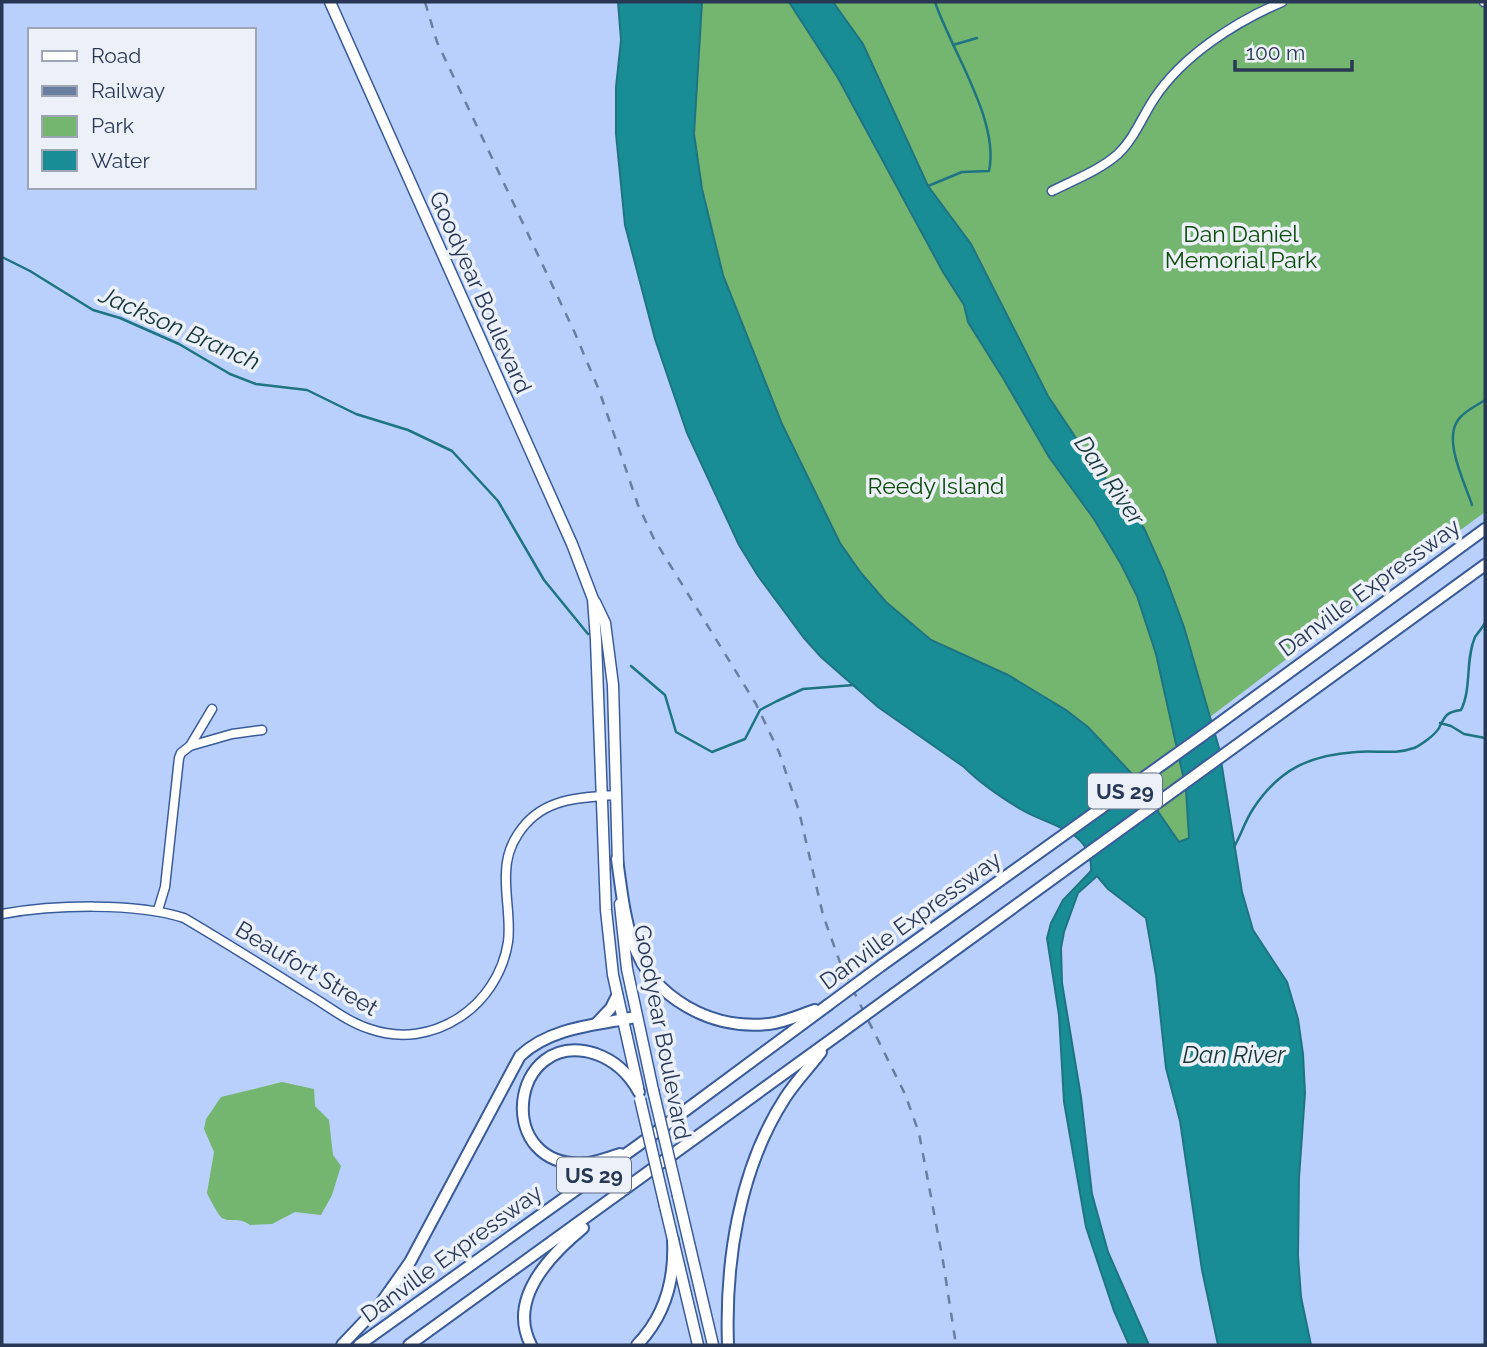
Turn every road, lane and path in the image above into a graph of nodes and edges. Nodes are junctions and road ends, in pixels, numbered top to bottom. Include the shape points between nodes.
1 (330, 2) edge
2 (1282, 2) edge
3 (1052, 191) dead end
4 (1485, 522) edge
5 (1485, 529) edge
6 (1441, 561) junction
7 (1485, 565) edge
8 (1485, 573) edge
9 (593, 600) junction
10 (1413, 618) junction
11 (212, 709) dead end
12 (262, 730) dead end
13 (190, 746) junction
14 (616, 795) junction
15 (601, 796) junction
16 (617, 859) junction
17 (158, 910) junction
18 (2, 914) edge
19 (617, 996) junction
20 (827, 1006) junction
21 (636, 1017) junction
22 (622, 1019) junction
23 (596, 1024) junction
24 (834, 1038) junction
25 (640, 1096) junction
26 (633, 1149) junction
27 (606, 1204) junction
28 (673, 1240) junction
29 (342, 1345) edge
30 (359, 1345) edge
31 (409, 1345) edge
32 (531, 1345) edge
33 (637, 1345) edge
34 (698, 1345) edge
35 (713, 1345) edge
36 (728, 1345) edge

1 - 9 main road, Goodyear Boulevard
2 - 3 street via 1242,22 1196,55 1160,91 1120,152
4 - 6 highway
5 - 6 highway, Danville Expressway / US 29
6 - 20 highway, Danville Expressway / US 29, bridge
7 - 10 highway, US 29
8 - 10 highway via 1434,610
9 - 14 main road, Goodyear Boulevard via 605,623 612,667
9 - 15 main road, Goodyear Boulevard
10 - 24 highway, US 29, bridge
11 - 13 street
12 - 13 street
13 - 17 street via 179,758 165,887
14 - 15 street, Beaufort Street
14 - 16 main road, Goodyear Boulevard
15 - 17 street, Beaufort Street via 556,802 538,811 522,828 507,862 509,933 501,968 488,992 465,1015 427,1032 400,1035 363,1027 184,918
15 - 19 main road, Goodyear Boulevard via 606,910
16 - 20 highway via 634,945 652,976 673,998 710,1018 739,1024 771,1024
16 - 21 main road, Goodyear Boulevard via 621,923
17 - 18 street, Beaufort Street via 44,909
19 - 22 main road, Goodyear Boulevard
19 - 23 highway
20 - 26 highway, Danville Expressway / US 29
21 - 22 highway
21 - 35 main road, Goodyear Boulevard, bridge
22 - 23 highway
22 - 25 main road, Goodyear Boulevard
23 - 29 highway via 541,1040 520,1056 410,1262 379,1306
24 - 27 highway, US 29
24 - 36 highway via 785,1098 754,1163 733,1254
25 - 26 highway via 629,1076 614,1063 589,1052 568,1051 536,1068 522,1106 533,1142 555,1158 589,1163
25 - 28 main road, Goodyear Boulevard, bridge
26 - 30 highway, Danville Expressway / US 29
27 - 31 highway, US 29
27 - 32 highway via 603,1212 556,1252 528,1295 524,1313
28 - 33 highway via 665,1301
28 - 34 main road, Goodyear Boulevard

